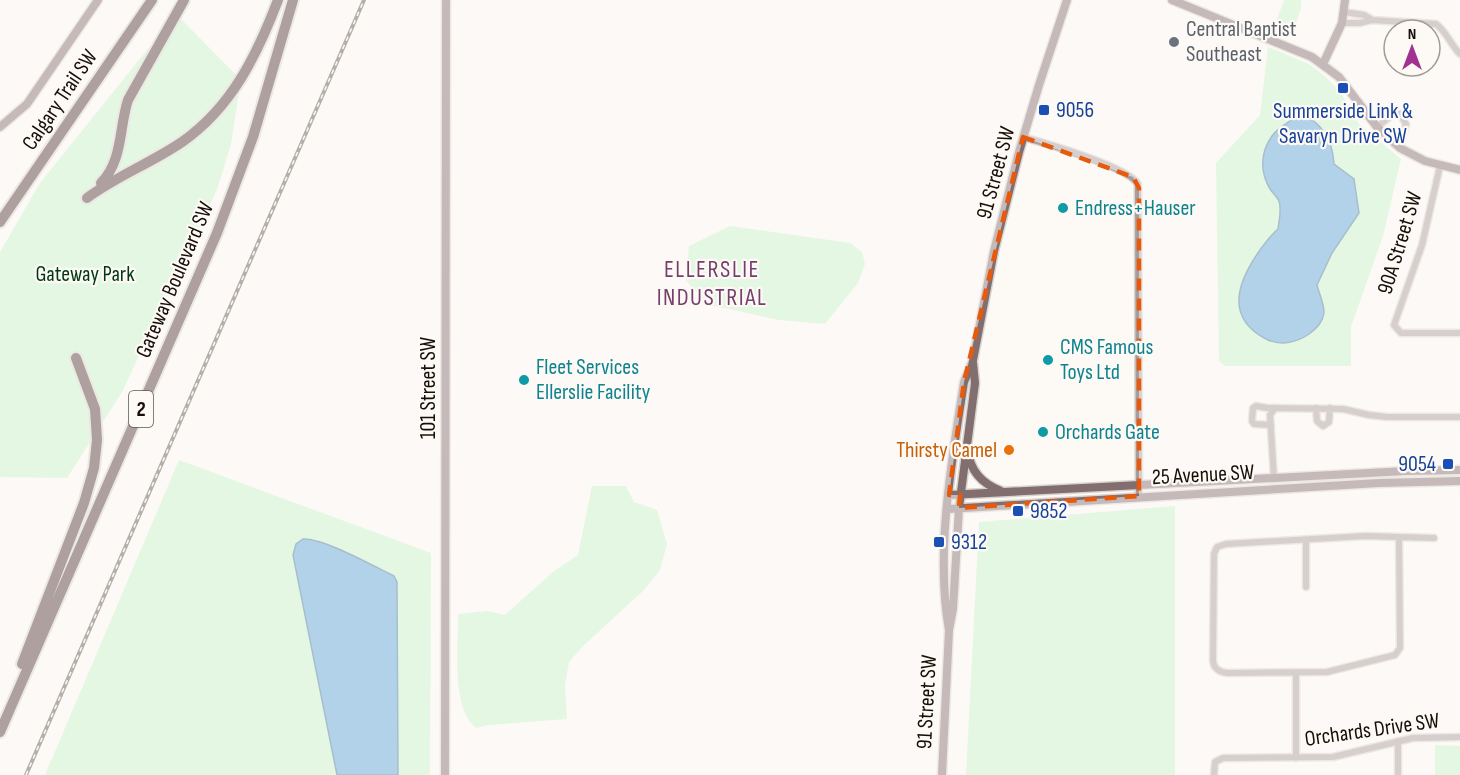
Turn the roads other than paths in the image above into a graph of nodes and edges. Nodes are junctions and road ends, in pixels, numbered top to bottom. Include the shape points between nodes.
1 (98, 0) edge
2 (152, 0) edge
3 (184, 0) edge
4 (278, 0) edge
5 (293, 0) edge
6 (446, 0) edge
7 (1067, 0) edge
8 (1172, 0) edge
9 (1345, 0) edge
10 (1344, 12) junction
11 (1372, 20) junction
12 (1342, 23) junction
13 (1460, 54) edge
14 (1323, 64) junction
15 (0, 127) edge
16 (1377, 127) junction
17 (1023, 137) junction
18 (1401, 148) junction
19 (1440, 166) junction
20 (1460, 170) edge
21 (0, 222) edge
22 (1460, 333) edge
23 (76, 358) dead end
24 (973, 360) junction
25 (1275, 408) junction
26 (1316, 408) junction
27 (1330, 408) junction
28 (1460, 417) edge
29 (1271, 425) junction
30 (967, 436) junction
31 (1460, 470) edge
32 (1274, 478) junction
33 (1460, 482) edge
34 (1139, 485) junction
35 (1004, 492) junction
36 (949, 495) junction
37 (960, 495) junction
38 (1139, 496) junction
39 (948, 508) junction
40 (958, 508) junction
41 (1399, 538) junction
42 (1434, 538) dead end
43 (1306, 540) junction
44 (1306, 587) dead end
45 (949, 630) junction
46 (1296, 673) junction
47 (8, 713) junction
48 (0, 732) edge
49 (1460, 737) edge
50 (1398, 741) junction
51 (1296, 758) junction
52 (445, 775) edge
53 (942, 775) edge
54 (1214, 775) edge
55 (1398, 775) edge

1 - 15 main road via 27,104
2 - 21 highway, Calgary Trail SW
3 - 4 highway via 128,100 113,168 87,198 181,142 214,114 247,70
5 - 47 highway, Gateway Boulevard SW / 2 via 253,137 221,223
6 - 52 main road, 101 Street SW
7 - 17 main road, 91 Street SW
8 - 14 main road
9 - 10 main road
10 - 11 street
10 - 12 main road
11 - 12 street
11 - 13 street via 1436,24
12 - 14 main road
14 - 16 main road via 1346,84
16 - 18 main road
16 - 18 street via 1392,115 1400,114 1406,122
17 - 24 main road, 91 Street SW via 994,251
17 - 34 street via 1066,150 1137,181
18 - 19 main road
19 - 20 main road
19 - 22 street, 90A Street SW via 1422,245 1394,325 1401,333
23 - 47 highway via 95,409 94,468 12,689
24 - 30 main road, 91 Street SW via 975,383
24 - 36 main road, 91 Street SW via 964,382
25 - 26 street
25 - 29 street via 1270,413
25 - 29 street via 1252,409 1254,424
26 - 27 street
26 - 27 street via 1317,421 1323,426 1329,422
27 - 28 street via 1381,417
29 - 32 street
30 - 35 main road via 972,468 979,478
30 - 37 main road, 91 Street SW
31 - 32 main road, 25 Avenue SW
32 - 34 main road, 25 Avenue SW
33 - 38 main road, 25 Avenue SW
34 - 35 main road, 25 Avenue SW
34 - 38 street
35 - 37 main road, 25 Avenue SW
36 - 37 main road, 25 Avenue SW
36 - 39 main road, 91 Street SW
37 - 40 main road, 91 Street SW
38 - 40 main road, 25 Avenue SW
39 - 40 main road, 25 Avenue SW
39 - 45 main road, 91 Street SW via 944,562
40 - 45 main road, 91 Street SW
41 - 42 street
41 - 43 street
41 - 46 street via 1399,651 1388,658 1343,669
43 - 44 street
43 - 46 street via 1223,545 1214,554 1215,667 1227,673
45 - 53 main road, 91 Street SW
46 - 51 street
47 - 48 highway, Gateway Boulevard SW / 2
49 - 50 street, Orchards Drive SW
50 - 51 street, Orchards Drive SW via 1333,758
50 - 55 street
51 - 54 street, Orchards Drive SW via 1223,758 1217,760

